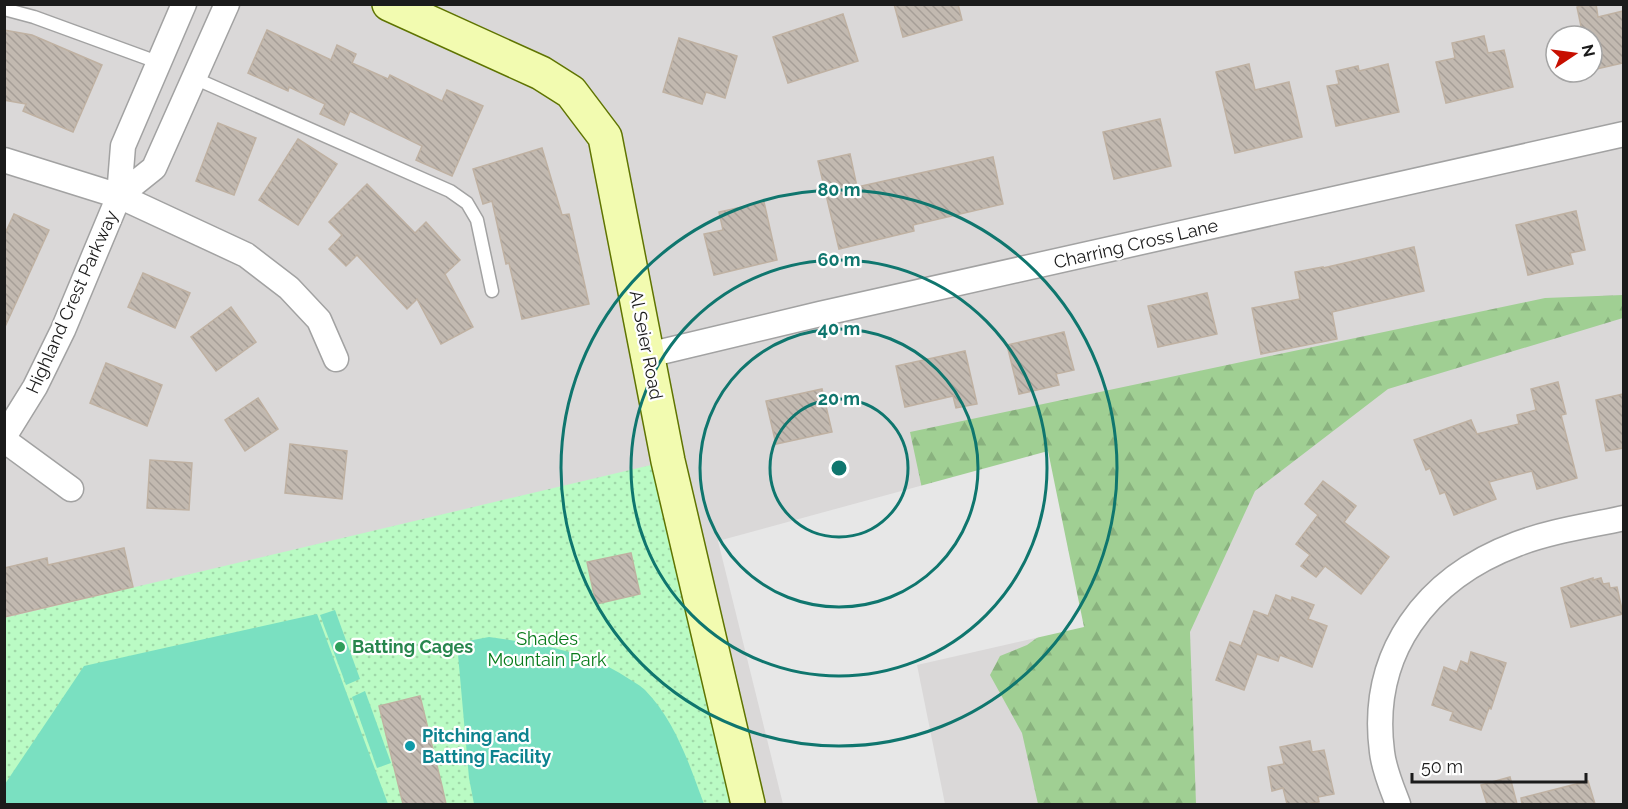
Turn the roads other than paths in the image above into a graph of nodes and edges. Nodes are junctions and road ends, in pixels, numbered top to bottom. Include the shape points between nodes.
1 (184, 4) edge
2 (227, 4) edge
3 (389, 4) edge
4 (4, 9) edge
5 (160, 63) junction
6 (194, 78) junction
7 (1623, 134) edge
8 (4, 160) edge
9 (119, 196) junction
10 (492, 291) dead end
11 (648, 355) junction
12 (336, 359) dead end
13 (4, 438) edge
14 (71, 489) dead end
15 (1623, 518) edge
16 (748, 804) edge
17 (1398, 804) edge

1 - 5 street, Highland Crest Parkway
2 - 6 street, Highland Crest Parkway
3 - 11 street, Al Seier Road via 541,73 571,92 605,137
4 - 5 lane
5 - 6 street
5 - 9 street, Highland Crest Parkway via 123,146
6 - 9 street, Highland Crest Parkway via 154,168
6 - 10 lane via 450,191 467,203 477,220
7 - 11 street, Charring Cross Lane
8 - 9 street
9 - 12 street via 246,255 289,288 319,320
9 - 13 street, Highland Crest Parkway via 63,330
11 - 16 street, Al Seier Road via 668,461
13 - 14 street, Highland Crest Parkway
15 - 17 street via 1508,548 1477,562 1448,582 1423,607 1399,641 1387,672 1381,707 1382,754

